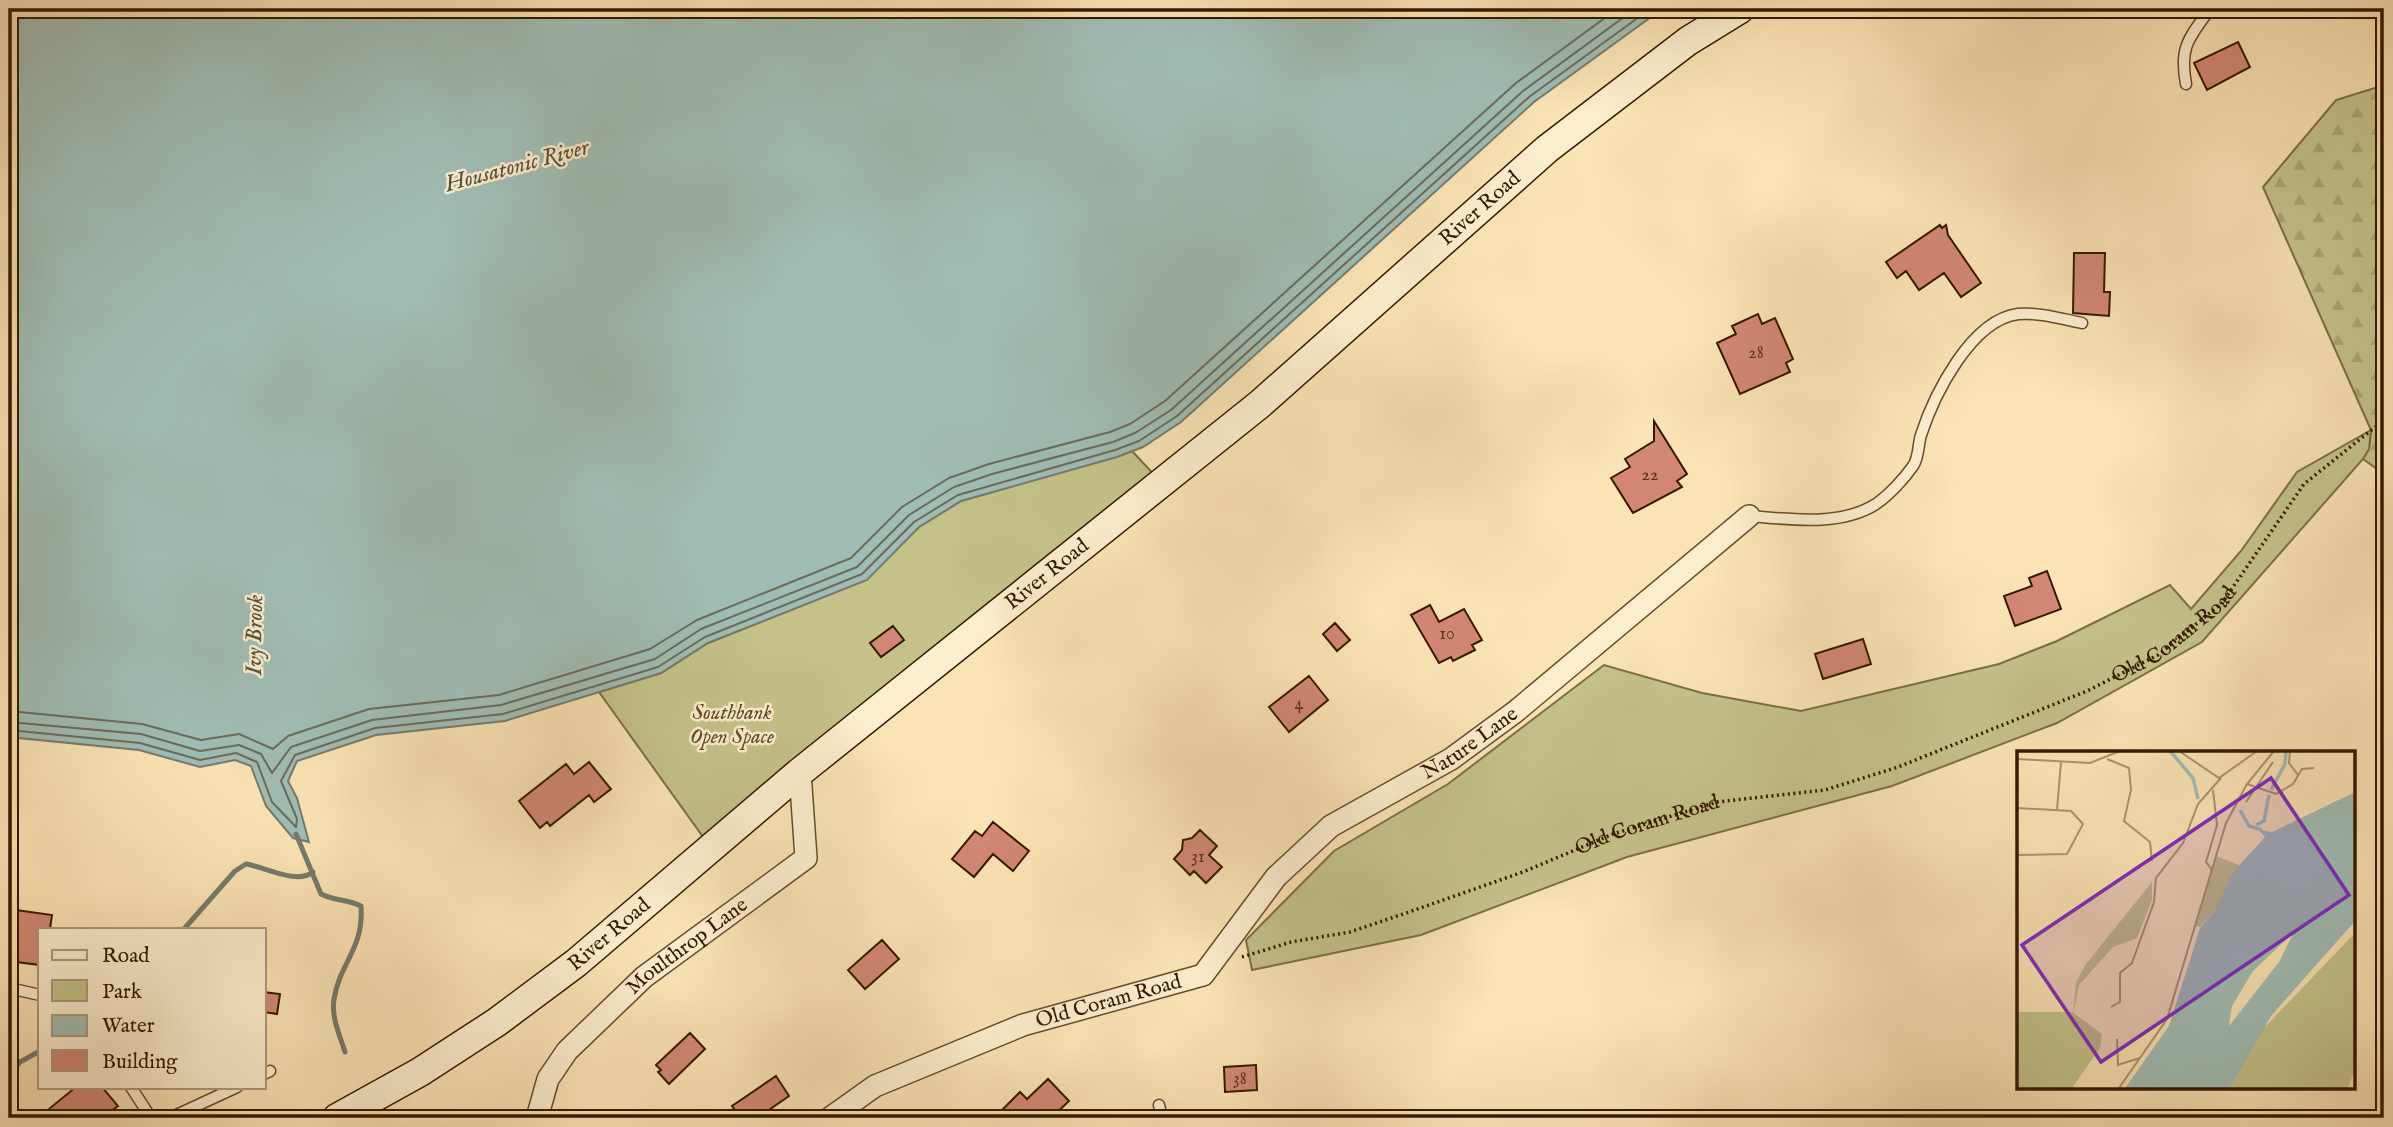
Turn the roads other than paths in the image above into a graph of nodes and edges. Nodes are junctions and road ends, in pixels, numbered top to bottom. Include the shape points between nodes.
1 (1740, 9) edge
2 (2210, 9) edge
3 (2186, 84) dead end
4 (2082, 323) dead end
5 (1749, 516) joint
6 (800, 772) junction
7 (1203, 975) joint
8 (9, 988) edge
9 (38, 995) edge
10 (132, 1088) edge
11 (234, 1088) edge
12 (1159, 1105) dead end
13 (151, 1118) edge
14 (170, 1118) edge
15 (337, 1118) edge
16 (537, 1118) edge
17 (830, 1118) edge
18 (1161, 1118) edge

1 - 6 main road, River Road via 1658,63 1548,149 1260,404
2 - 3 lane via 2188,40 2182,59
4 - 5 lane via 2019,314 2001,319 1980,334 1938,395 1920,437 1915,464 1875,505 1841,517
5 - 7 street, Nature Lane via 1515,712 1451,759 1331,826 1276,877
6 - 15 main road, River Road via 576,963 420,1072
6 - 16 street, Moulthrop Lane via 806,858 644,977 567,1051 548,1079
7 - 17 street, Old Coram Road via 1023,1025 875,1086
8 - 9 lane
10 - 13 lane
11 - 14 lane
12 - 18 lane

